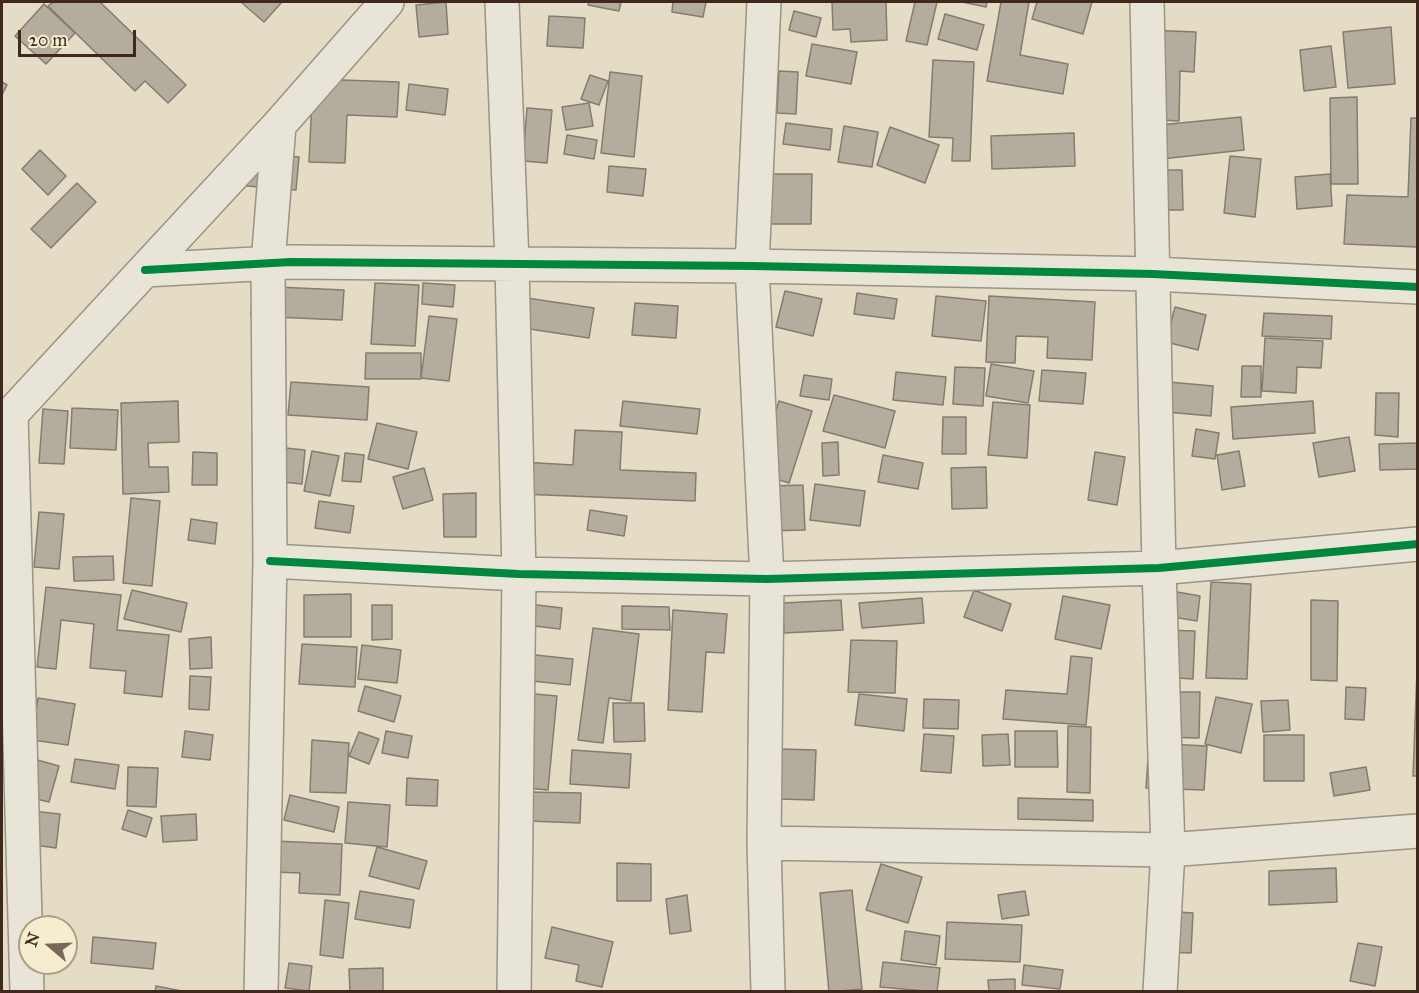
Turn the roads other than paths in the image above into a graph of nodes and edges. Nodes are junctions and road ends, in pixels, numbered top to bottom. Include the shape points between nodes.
1 (387, 2) edge
2 (502, 2) edge
3 (764, 2) edge
4 (1147, 2) edge
5 (279, 125) junction
6 (512, 262) junction
7 (268, 263) junction
8 (752, 266) junction
9 (145, 270) junction
10 (1153, 274) junction
11 (1418, 287) edge
12 (6, 419) edge
13 (1418, 544) edge
14 (270, 561) junction
15 (1159, 568) junction
16 (519, 574) junction
17 (767, 579) junction
18 (1418, 831) edge
19 (764, 843) junction
20 (1168, 850) junction
21 (27, 992) edge
22 (261, 992) edge
23 (514, 992) edge
24 (768, 992) edge
25 (1160, 992) edge

1 - 5 street
2 - 6 street
3 - 8 street
4 - 10 street
5 - 7 street
5 - 9 street
6 - 7 street
6 - 8 street
6 - 16 street
7 - 9 street
7 - 14 street
8 - 10 street
8 - 17 street
9 - 12 street
10 - 11 street
10 - 15 street
12 - 21 street
13 - 15 street
14 - 16 street
14 - 22 street
15 - 17 street
15 - 20 street
16 - 17 street
16 - 23 street
17 - 19 street
18 - 20 street
19 - 20 street
19 - 24 street
20 - 25 street

